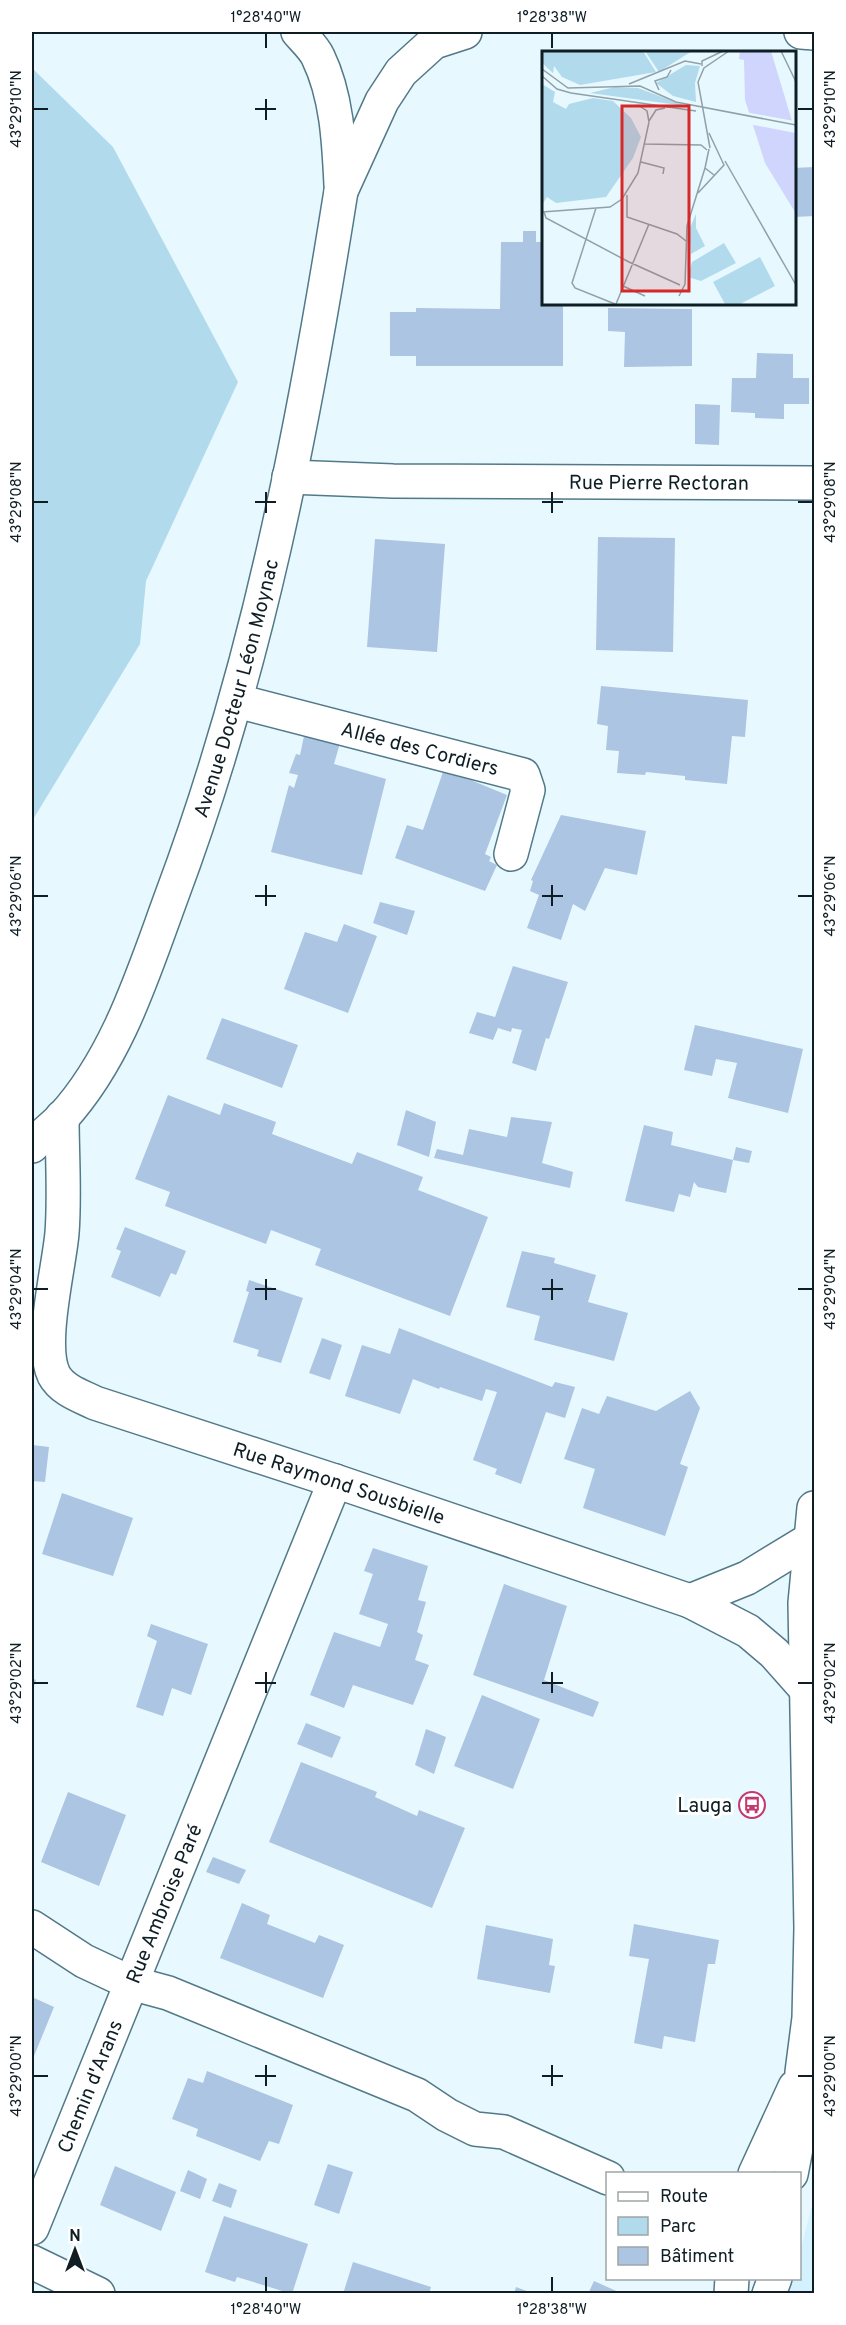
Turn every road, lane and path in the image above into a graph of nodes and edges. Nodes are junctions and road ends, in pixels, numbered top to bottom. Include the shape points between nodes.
1 (298, 32) edge
2 (465, 32) edge
3 (801, 32) edge
4 (814, 33) edge
5 (341, 191) junction
6 (289, 477) junction
7 (814, 483) edge
8 (237, 701) junction
9 (510, 854) dead end
10 (62, 1118) junction
11 (32, 1146) edge
12 (41, 1304) edge
13 (335, 1481) junction
14 (813, 1523) edge
15 (690, 1601) junction
16 (806, 1689) junction
17 (32, 1927) edge
18 (131, 1983) junction
19 (802, 2072) junction
20 (756, 2172) edge
21 (791, 2172) edge
22 (606, 2177) edge
23 (32, 2228) edge
24 (32, 2262) edge
25 (98, 2294) edge

1 - 5 street via 318,56 330,94 339,140
2 - 5 street via 434,42 401,72 382,101
3 - 4 street
5 - 6 street, Avenue Docteur Léon Moynac
6 - 7 street, Rue Pierre Rectoran
6 - 8 street, Avenue Docteur Léon Moynac
8 - 9 street, Allée des Cordiers via 523,775 528,790
8 - 10 street, Avenue Docteur Léon Moynac via 196,831 146,965 97,1070
10 - 11 street, Avenue Docteur Léon Moynac
10 - 12 street, Rue Raymond Sousbielle via 62,1232
12 - 13 street, Rue Raymond Sousbielle via 54,1376 68,1390 96,1403
13 - 15 street, Rue Raymond Sousbielle
13 - 18 street, Rue Ambroise Paré
14 - 15 street via 747,1578
14 - 16 street via 805,1603
15 - 16 street, Rue Raymond Sousbielle via 748,1631
16 - 19 street via 811,1928 809,2018
17 - 18 street via 84,1961
18 - 22 street, Rue Ambroise Paré via 168,1993 417,2095 475,2128 504,2132
18 - 23 street, Chemin d'Arans
19 - 20 street
19 - 21 street via 799,2133
24 - 25 street

